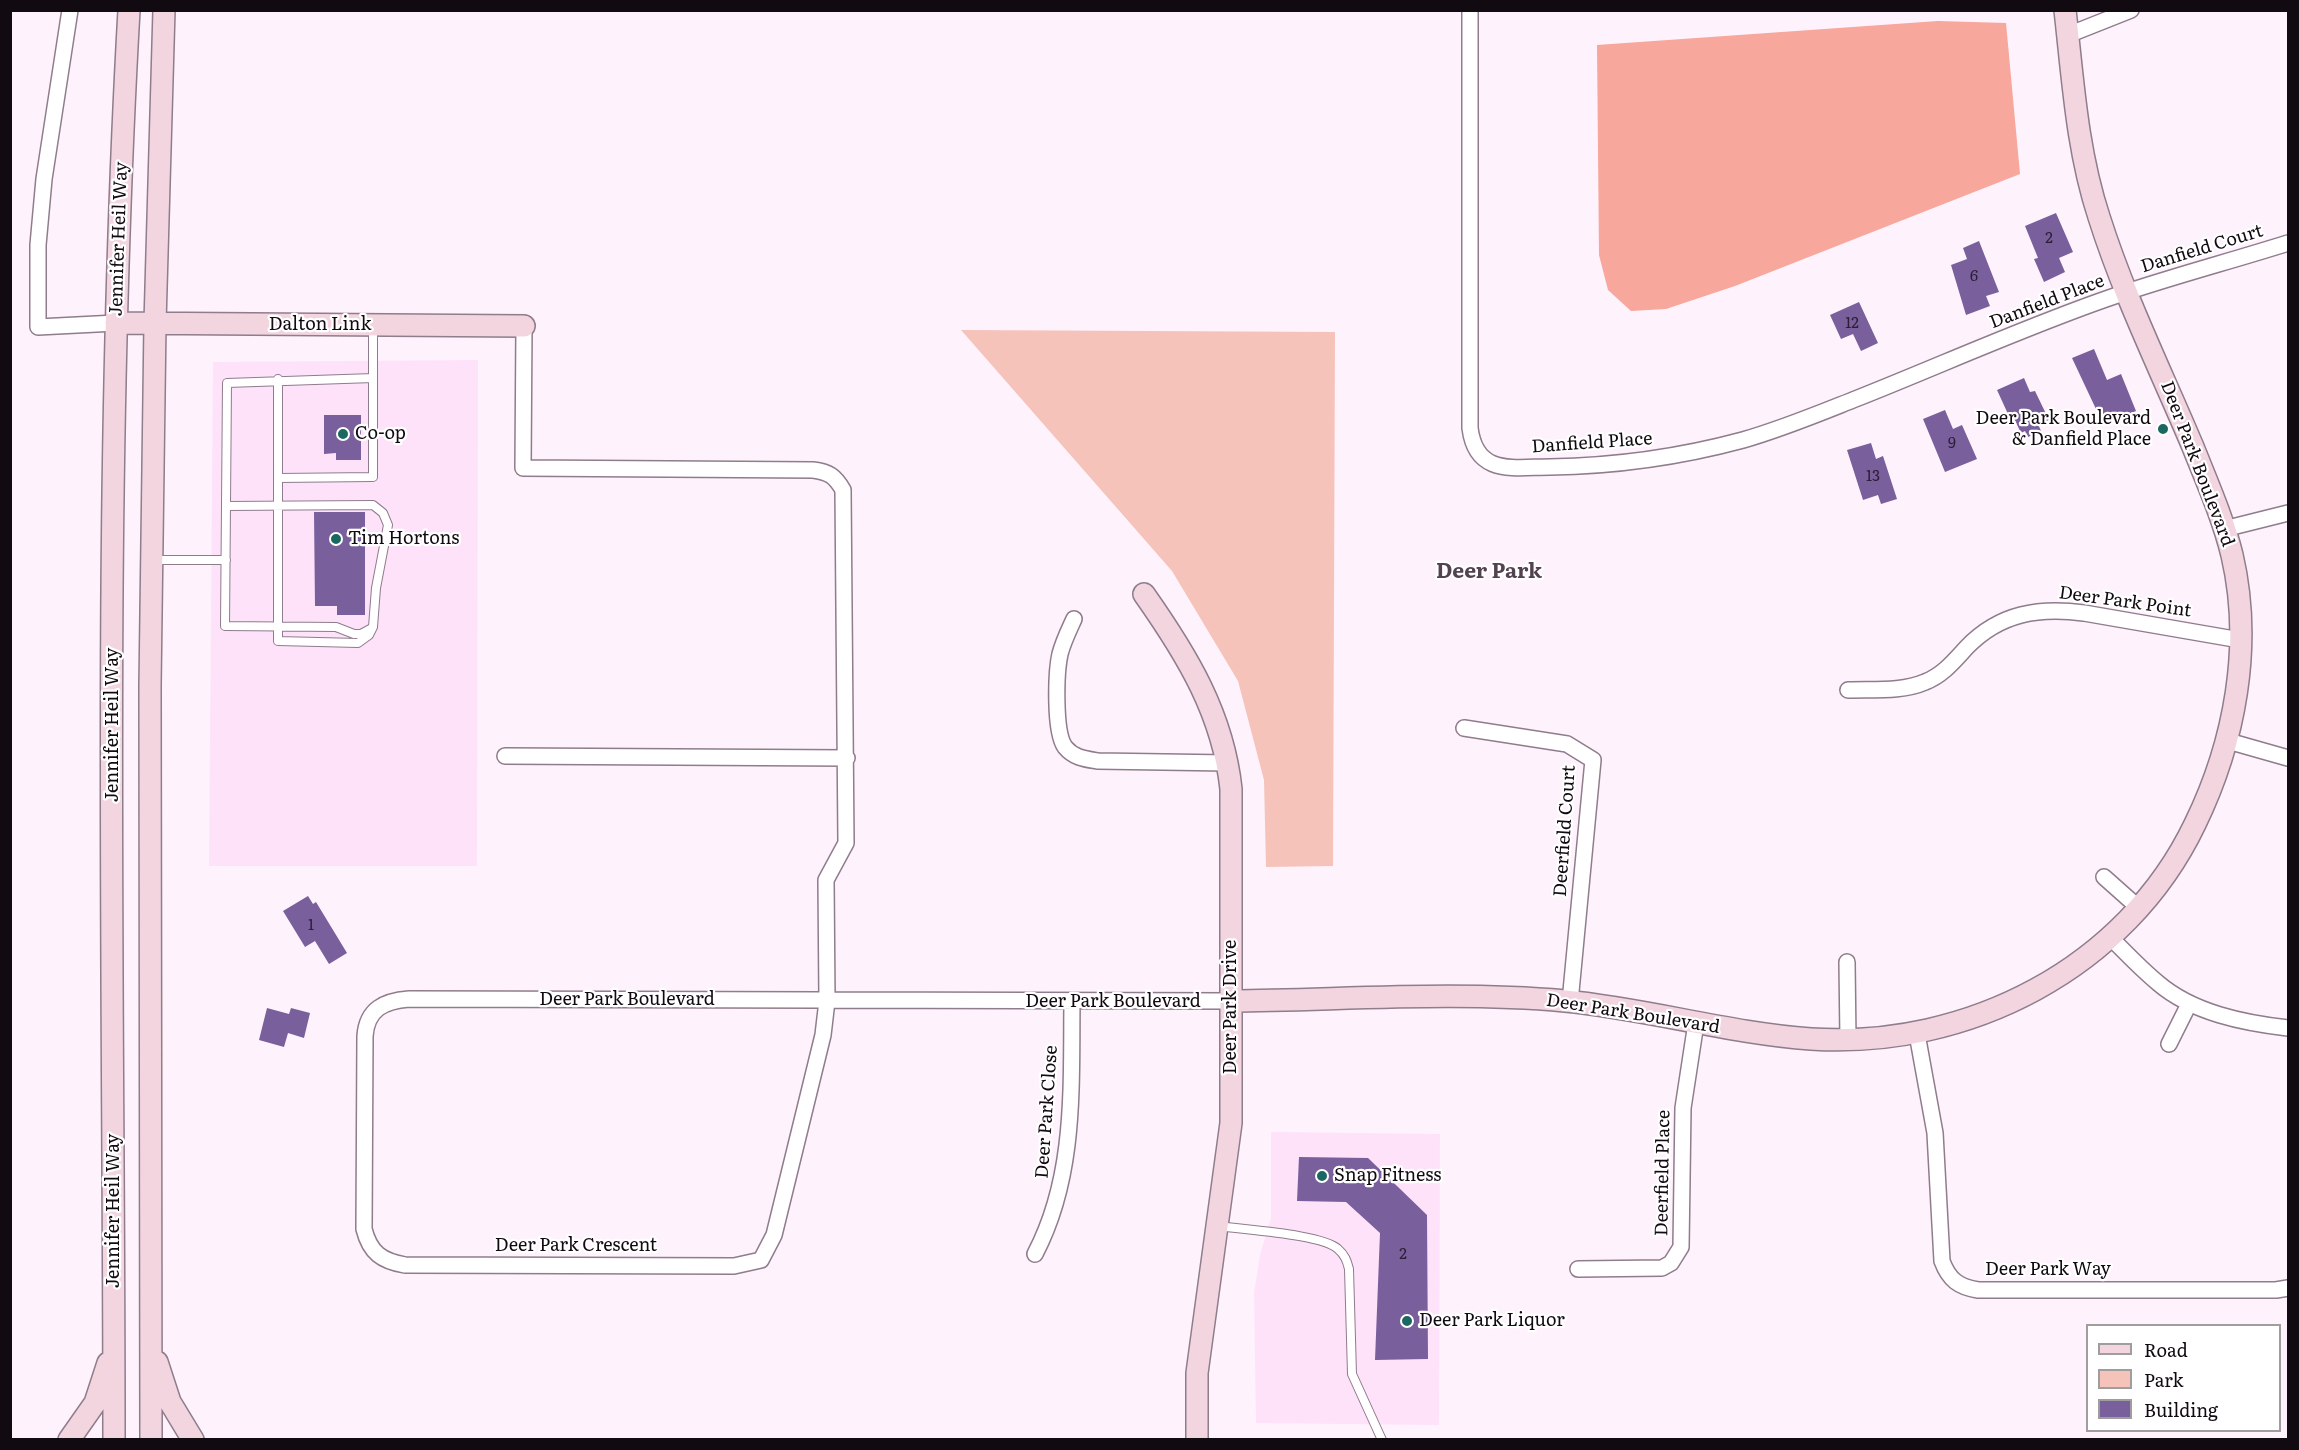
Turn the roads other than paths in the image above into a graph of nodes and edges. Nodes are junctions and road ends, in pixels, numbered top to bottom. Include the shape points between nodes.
1 (69, 10) edge
2 (129, 10) edge
3 (164, 10) edge
4 (1470, 10) edge
5 (2065, 10) edge
6 (2132, 10) edge
7 (2068, 35) junction
8 (2289, 243) edge
9 (2128, 292) junction
10 (116, 323) junction
11 (155, 323) junction
12 (373, 325) junction
13 (524, 326) joint
14 (373, 378) junction
15 (278, 380) junction
16 (278, 478) junction
17 (277, 505) junction
18 (226, 506) junction
19 (2289, 513) edge
20 (2224, 529) junction
21 (151, 560) junction
22 (226, 560) junction
23 (1144, 594) dead end
24 (1074, 619) dead end
25 (278, 626) junction
26 (373, 627) junction
27 (2240, 640) junction
28 (1848, 690) dead end
29 (1464, 728) dead end
30 (2228, 741) junction
31 (505, 756) dead end
32 (847, 758) junction
33 (2289, 758) edge
34 (1228, 763) junction
35 (2104, 877) dead end
36 (2140, 909) junction
37 (2111, 938) junction
38 (1847, 962) dead end
39 (827, 1001) junction
40 (1231, 1001) junction
41 (1072, 1002) junction
42 (1570, 1002) junction
43 (2189, 1004) junction
44 (376, 1008) joint
45 (1696, 1023) junction
46 (2289, 1028) edge
47 (1917, 1034) junction
48 (1848, 1040) junction
49 (2169, 1044) dead end
50 (1219, 1226) junction
51 (1035, 1254) dead end
52 (1578, 1269) dead end
53 (2289, 1288) edge
54 (151, 1342) junction
55 (114, 1346) junction
56 (69, 1440) edge
57 (114, 1440) edge
58 (151, 1440) edge
59 (193, 1440) edge
60 (1197, 1440) edge
61 (1382, 1440) edge

1 - 10 street via 44,179 38,244 38,327
2 - 10 street, Jennifer Heil Way
3 - 11 street, Jennifer Heil Way
4 - 9 street, Danfield Place via 1470,428 1474,447 1486,462 1512,467 1605,464 1663,457 1743,440
5 - 7 street, Deer Park Boulevard
6 - 7 street
7 - 9 street, Deer Park Boulevard via 2083,159 2100,221
8 - 9 street, Danfield Court
9 - 20 street, Deer Park Boulevard
10 - 11 street, Dalton Link
10 - 55 street, Jennifer Heil Way
11 - 12 street, Dalton Link
11 - 21 street, Jennifer Heil Way
12 - 13 street, Dalton Link
12 - 14 lane
13 - 32 street, Deer Park Crescent via 522,468 813,470 836,478 843,490 844,504
14 - 15 lane
14 - 16 lane via 373,477
15 - 16 lane
15 - 18 lane via 227,383
16 - 17 lane
17 - 18 lane
17 - 25 lane
17 - 26 lane via 373,505 383,513 388,525
18 - 22 lane
19 - 20 street
20 - 27 street, Deer Park Boulevard via 2237,580
21 - 22 lane
21 - 54 street, Jennifer Heil Way
22 - 25 lane via 225,626
23 - 34 street, Deer Park Drive via 1200,680
24 - 34 street via 1059,666 1059,735 1071,753 1098,761
25 - 26 lane via 336,627 354,634
25 - 26 lane via 278,641 358,643
27 - 28 street, Deer Park Point via 2084,612 2028,612 1979,635 1944,671 1924,683 1896,689
27 - 30 street, Deer Park Boulevard
29 - 42 street, Deerfield Court via 1567,744 1593,760
30 - 33 street
30 - 36 street, Deer Park Boulevard via 2182,851
31 - 32 street
32 - 39 street, Deer Park Crescent via 846,843 826,880
34 - 40 street, Deer Park Drive
35 - 36 street
36 - 37 street, Deer Park Boulevard
37 - 43 street via 2158,984
37 - 47 street, Deer Park Boulevard via 2026,996 1955,1024
38 - 48 street
39 - 41 street, Deer Park Boulevard
39 - 44 street, Deer Park Boulevard via 410,999
39 - 44 street, Deer Park Crescent via 821,1051 774,1235 761,1260 734,1266 405,1265 374,1253 364,1229 365,1036
40 - 41 street, Deer Park Boulevard
40 - 42 street, Deer Park Boulevard via 1496,997
40 - 50 street, Deer Park Drive via 1231,1123
41 - 51 street, Deer Park Close via 1065,1167 1056,1209
42 - 45 street, Deer Park Boulevard
43 - 46 street via 2246,1021
43 - 49 street
45 - 48 street, Deer Park Boulevard via 1773,1035
45 - 52 street, Deerfield Place via 1683,1108 1681,1246 1671,1263 1662,1268
47 - 48 street, Deer Park Boulevard
47 - 53 street, Deer Park Way via 1935,1133 1942,1262 1958,1284 1978,1290
50 - 60 street, Deer Park Drive via 1197,1373
50 - 61 lane via 1319,1240 1342,1253 1349,1269 1353,1374
54 - 58 street, Jennifer Heil Way
54 - 59 street via 170,1402
55 - 56 street via 95,1403
55 - 57 street, Jennifer Heil Way

